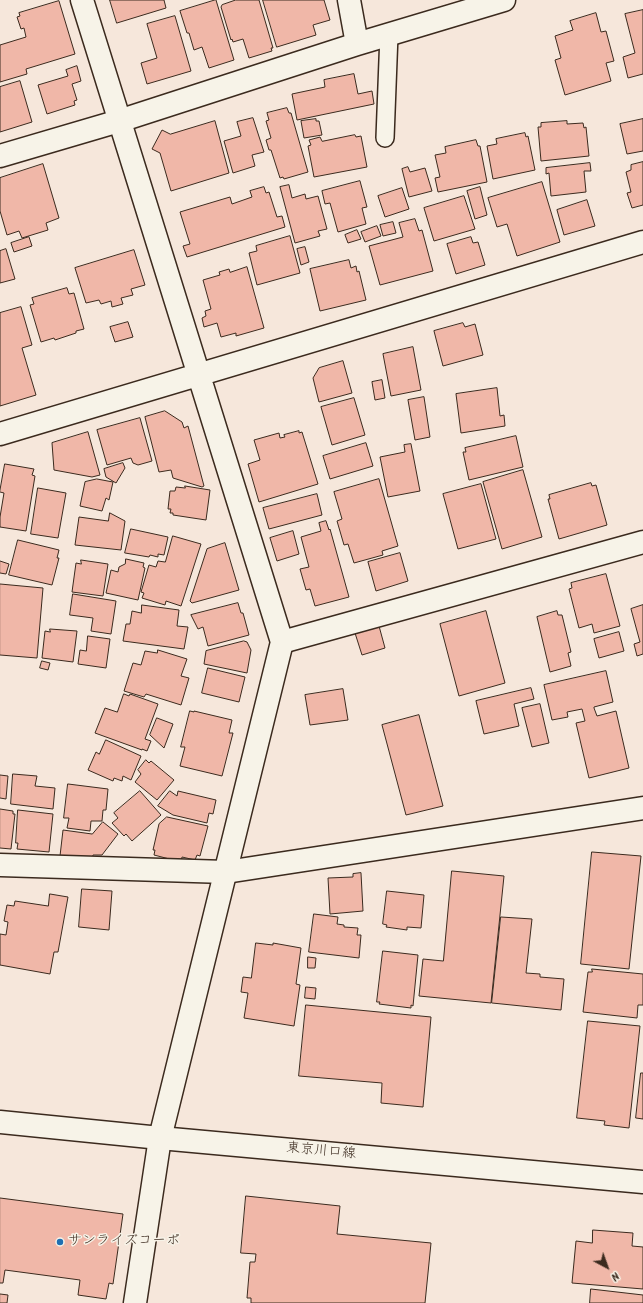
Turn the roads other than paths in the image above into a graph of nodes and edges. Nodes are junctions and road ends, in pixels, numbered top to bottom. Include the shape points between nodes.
1 (82, 0) edge
2 (349, 0) edge
3 (504, 0) edge
4 (390, 34) junction
5 (357, 44) junction
6 (119, 121) junction
7 (385, 138) dead end
8 (0, 156) edge
9 (643, 242) edge
10 (198, 374) junction
11 (0, 434) edge
12 (643, 542) edge
13 (282, 642) junction
14 (643, 808) edge
15 (0, 865) edge
16 (226, 872) junction
17 (0, 1122) edge
18 (160, 1138) junction
19 (643, 1182) edge
20 (135, 1303) edge

1 - 6 street
2 - 5 street
3 - 4 street
4 - 5 street
4 - 7 lane
5 - 6 street
6 - 8 street
6 - 10 street
9 - 10 street
10 - 11 street
10 - 13 street
12 - 13 street
13 - 16 street
14 - 16 street
15 - 16 street
16 - 18 street
17 - 18 street, 東京川口線
18 - 19 street, 東京川口線
18 - 20 street

